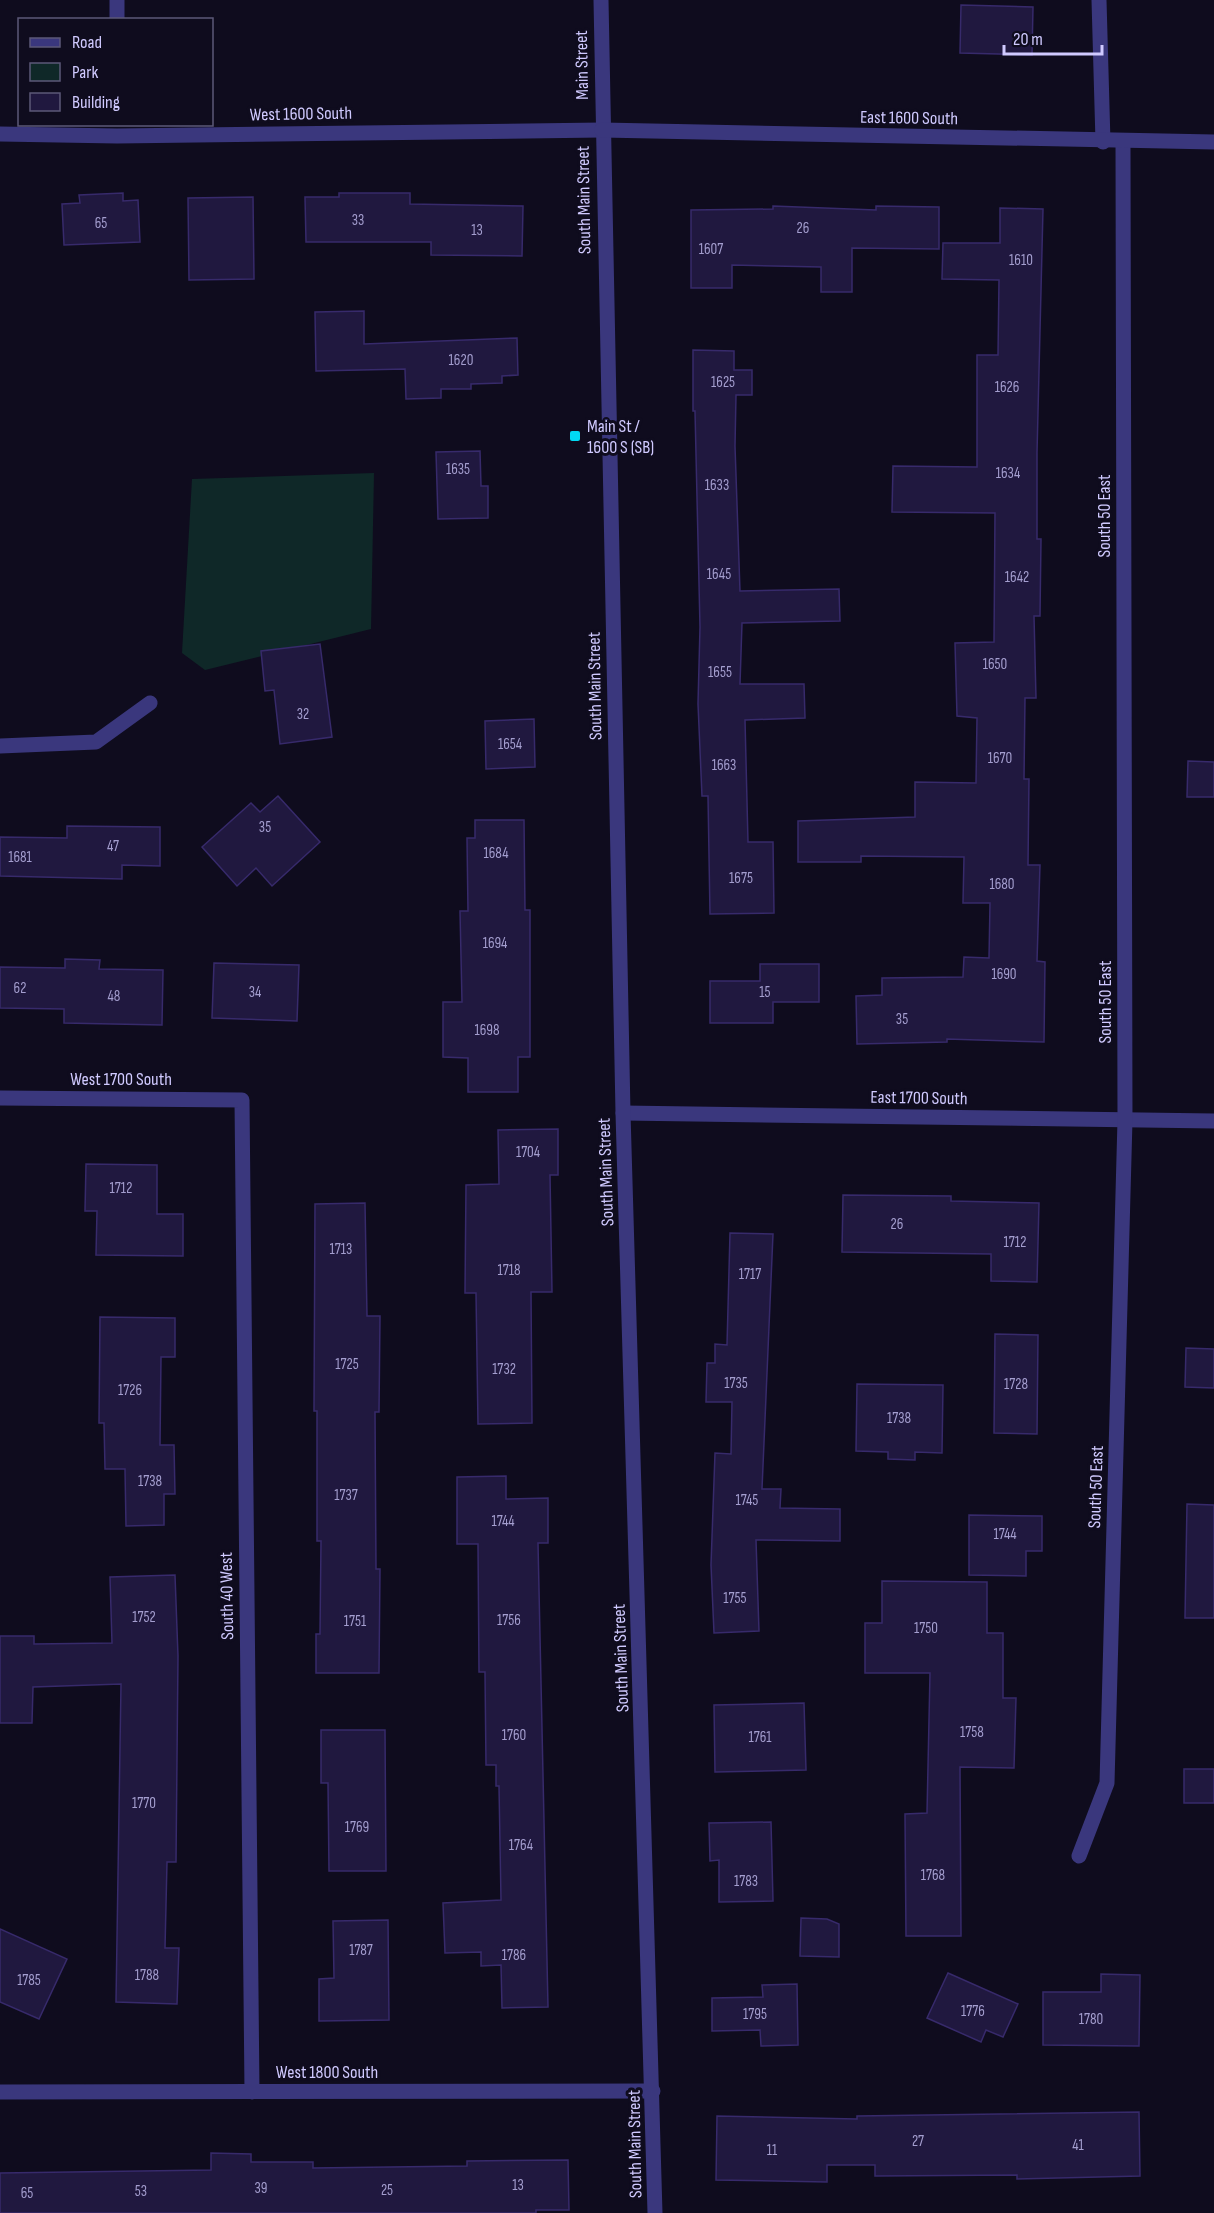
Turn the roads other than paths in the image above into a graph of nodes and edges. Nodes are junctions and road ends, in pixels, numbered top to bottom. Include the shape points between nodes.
1 (117, 0) edge
2 (601, 0) edge
3 (1100, 0) edge
4 (117, 18) edge
5 (117, 130) edge
6 (602, 130) junction
7 (0, 134) edge
8 (1103, 142) junction
9 (1123, 142) junction
10 (1214, 142) edge
11 (150, 703) dead end
12 (0, 746) edge
13 (0, 1098) edge
14 (242, 1100) joint
15 (623, 1113) junction
16 (1125, 1120) junction
17 (1214, 1121) edge
18 (1079, 1856) dead end
19 (653, 2091) junction
20 (0, 2092) edge
21 (252, 2092) junction
22 (655, 2213) edge

1 - 4 street
2 - 6 street, Main Street
3 - 8 street
5 - 6 street, West 1600 South
5 - 7 street, West 1600 South
6 - 8 street, East 1600 South
6 - 15 street, South Main Street
8 - 9 street, East 1600 South
9 - 10 street, East 1600 South
9 - 16 street, South 50 East
11 - 12 street via 96,742
13 - 14 street, West 1700 South
14 - 21 street, South 40 West
15 - 16 street, East 1700 South
15 - 19 street, South Main Street
16 - 17 street, East 1700 South
16 - 18 street, South 50 East via 1107,1783
19 - 21 street, West 1800 South
19 - 22 street, South Main Street
20 - 21 street, West 1800 South

